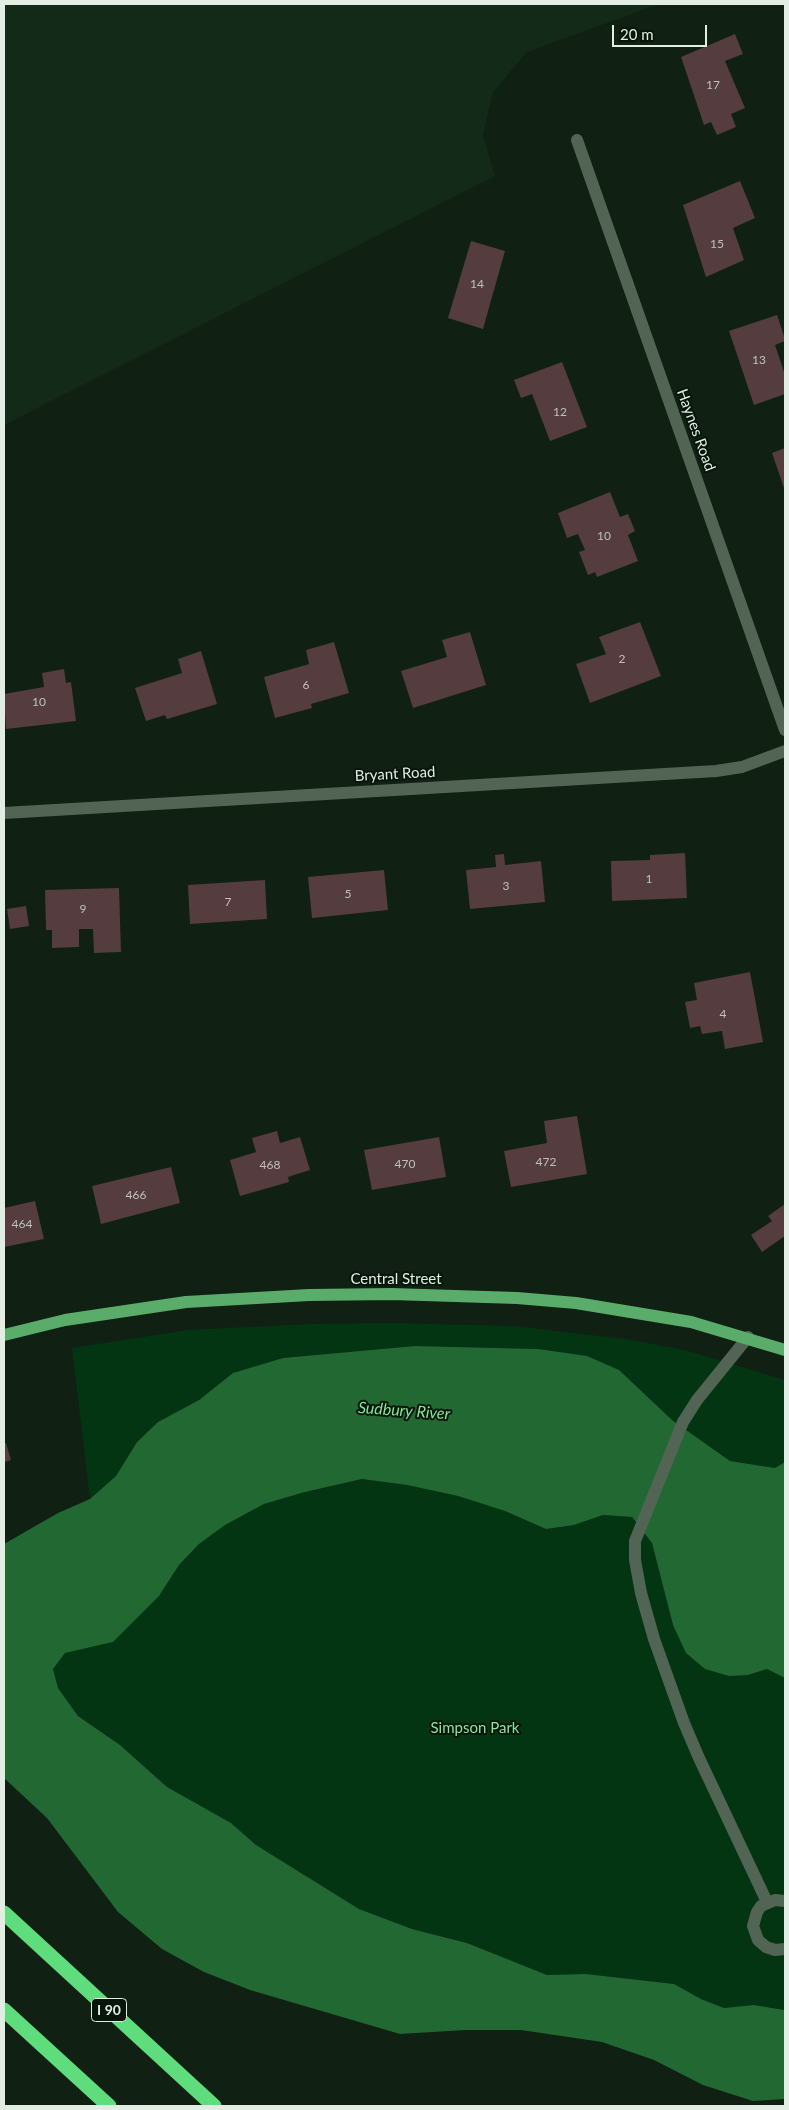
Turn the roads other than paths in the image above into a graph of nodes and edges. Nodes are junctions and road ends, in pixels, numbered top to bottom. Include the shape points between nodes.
1 (576, 140) dead end
2 (785, 730) edge
3 (785, 751) edge
4 (4, 813) edge
5 (4, 1335) edge
6 (748, 1337) junction
7 (785, 1350) edge
8 (785, 1901) edge
9 (767, 1902) junction
10 (4, 1913) edge
11 (785, 1949) edge
12 (4, 2010) edge
13 (109, 2106) edge
14 (214, 2106) edge

1 - 2 street, Haynes Road
3 - 4 street, Bryant Road via 742,767 716,772
5 - 6 main road, Central Street via 75,1318 186,1302 392,1294 576,1303 692,1322
6 - 7 main road, Central Street
6 - 9 street via 683,1422 635,1541 635,1560 641,1594 669,1683 699,1758
8 - 9 street
9 - 11 street via 754,1919 754,1934 766,1947
10 - 14 highway, I 90
12 - 13 highway

